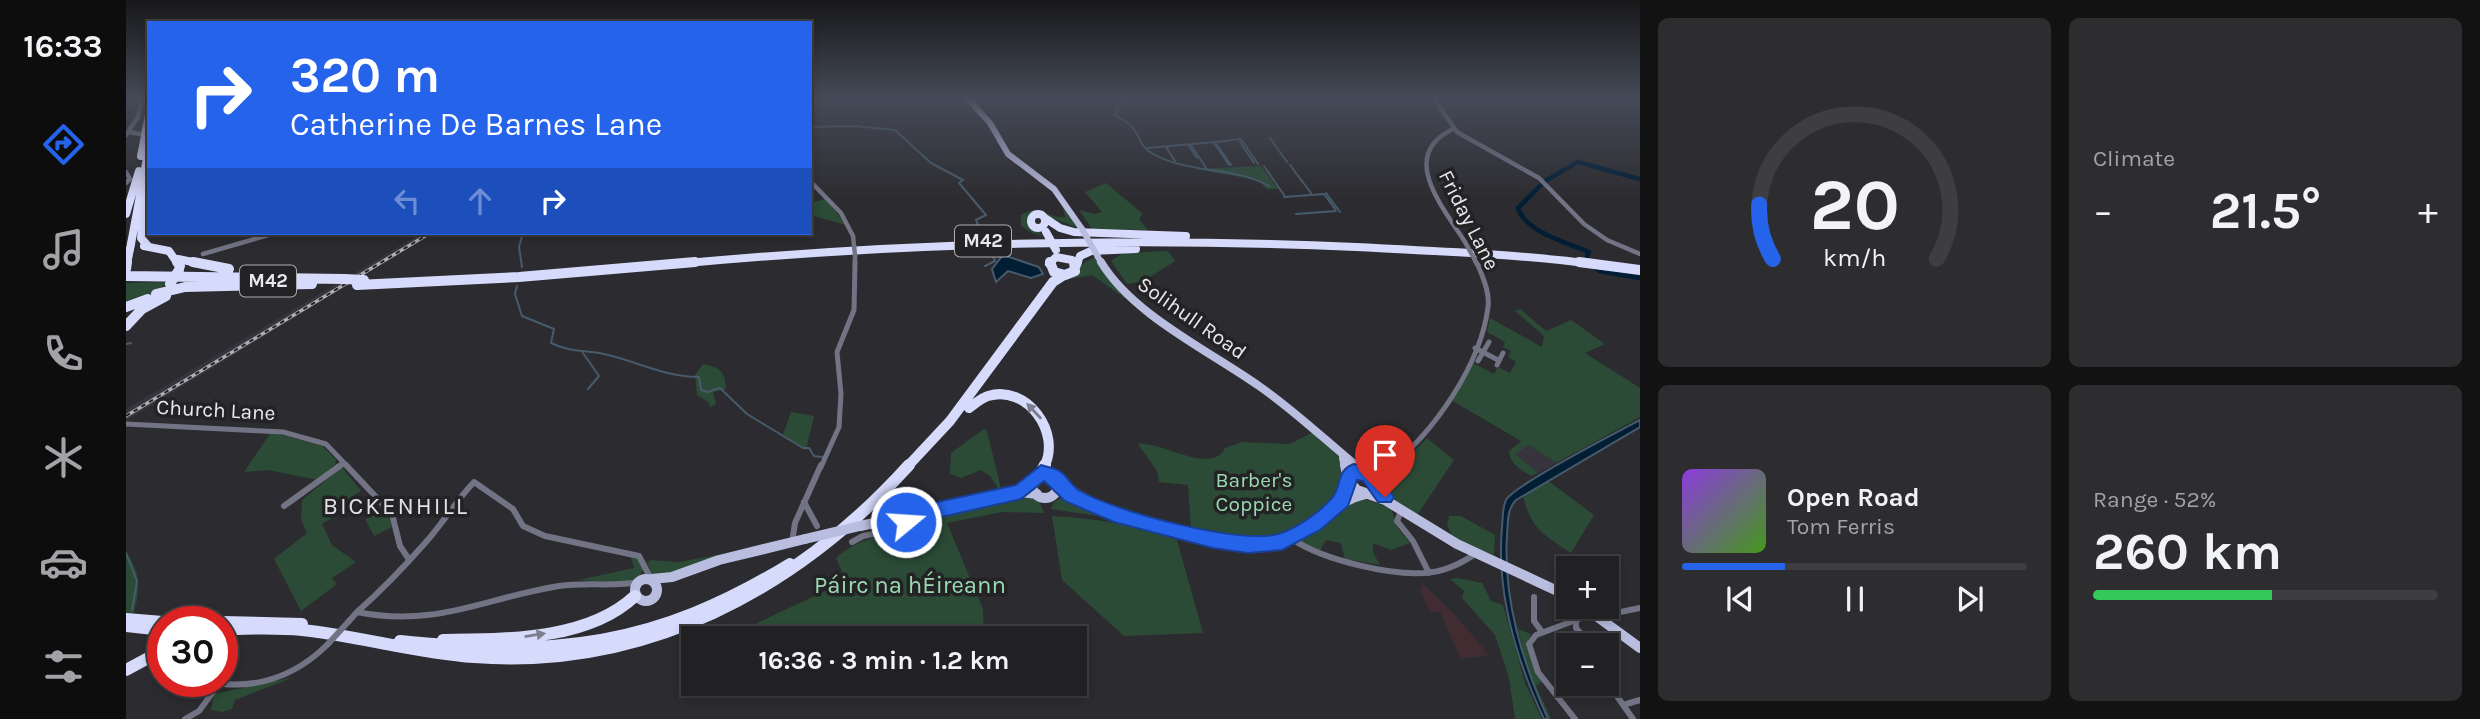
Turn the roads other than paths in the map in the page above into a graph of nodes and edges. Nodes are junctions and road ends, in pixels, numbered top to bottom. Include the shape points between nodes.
1 (996, 133) edge
2 (1444, 133) edge
3 (1459, 133) edge
4 (127, 135) edge
5 (144, 135) edge
6 (147, 154) edge
7 (126, 172) edge
8 (141, 173) junction
9 (1539, 178) joint
10 (126, 183) edge
11 (812, 183) edge
12 (1546, 184) joint
13 (147, 201) edge
14 (144, 209) junction
15 (126, 214) edge
16 (1035, 226) dead end
17 (1045, 226) junction
18 (269, 235) edge
19 (853, 236) joint
20 (1225, 239) junction
21 (1262, 244) junction
22 (128, 246) edge
23 (148, 246) junction
24 (203, 254) dead end
25 (1640, 254) edge
26 (1053, 257) junction
27 (179, 265) junction
28 (1076, 265) junction
29 (1640, 268) edge
30 (126, 269) edge
31 (1064, 275) junction
32 (126, 278) edge
33 (336, 281) junction
34 (361, 282) junction
35 (253, 286) junction
36 (153, 296) junction
37 (126, 307) edge
38 (126, 324) edge
39 (1489, 342) dead end
40 (1475, 348) junction
41 (1483, 351) junction
42 (1503, 353) dead end
43 (1478, 361) dead end
44 (1497, 362) joint
45 (126, 424) edge
46 (929, 446) junction
47 (1338, 450) junction
48 (344, 464) junction
49 (1381, 471) junction
50 (1364, 472) junction
51 (1041, 473) junction
52 (1348, 478) junction
53 (1059, 482) junction
54 (1030, 483) junction
55 (1377, 485) junction
56 (1021, 492) junction
57 (1037, 494) junction
58 (1366, 494) junction
59 (1055, 495) junction
60 (1071, 496) junction
61 (1341, 501) junction
62 (804, 502) junction
63 (284, 506) dead end
64 (1398, 509) junction
65 (905, 517) junction
66 (817, 526) dead end
67 (1292, 538) junction
68 (852, 542) dead end
69 (792, 543) junction
70 (1477, 553) junction
71 (408, 558) junction
72 (1429, 573) junction
73 (672, 577) junction
74 (643, 583) junction
75 (658, 590) junction
76 (1556, 590) edge
77 (1534, 597) dead end
78 (1640, 608) edge
79 (1619, 610) edge
80 (357, 612) junction
81 (126, 619) edge
82 (1580, 619) edge
83 (1599, 619) edge
84 (147, 621) edge
85 (1576, 621) junction
86 (238, 622) edge
87 (126, 626) edge
88 (147, 628) edge
89 (238, 631) edge
90 (1542, 632) junction
91 (1580, 633) edge
92 (394, 640) junction
93 (1640, 648) edge
94 (147, 659) edge
95 (126, 670) edge
96 (238, 683) edge
97 (1556, 695) edge
98 (1557, 696) edge
99 (1614, 696) edge
100 (211, 697) edge
101 (1640, 700) edge
102 (1623, 705) junction
103 (185, 719) edge
104 (1575, 719) edge
105 (1633, 719) edge

1 - 47 main road, Solihull Road, bridge via 1008,154 1054,189 1112,279 1132,300 1262,388
2 - 40 street, Friday Lane, bridge via 1428,145 1424,162 1430,182 1478,265 1488,301
3 - 9 street
4 - 5 street
5 - 8 highway
6 - 8 highway
7 - 10 street via 130,176
8 - 14 highway
8 - 15 highway
8 - 22 highway
9 - 12 street
11 - 19 street via 850,223
12 - 25 street via 1590,229
13 - 14 street
14 - 23 highway via 141,238
16 - 17 highway
17 - 20 highway, M42 via 1074,232
17 - 26 highway, bridge
18 - 24 street
19 - 62 street, bridge via 855,310 837,352 839,427
20 - 29 highway, M42 via 1492,251
20 - 34 highway, M42 via 917,244
21 - 28 highway, M42 via 1091,251 1080,256
21 - 29 highway, M42 via 1527,257
21 - 34 highway, M42 via 931,247 469,281
22 - 23 highway
22 - 30 highway
23 - 27 highway via 169,251
26 - 28 highway via 1065,257
26 - 31 highway
26 - 92 highway via 1052,276 992,363 930,438 842,524 752,587 662,627 573,647 498,650
27 - 33 highway
27 - 36 highway, bridge via 170,284
28 - 31 highway via 1074,272
31 - 46 highway via 1053,282 978,389
32 - 33 highway, M42
33 - 34 highway, M42
33 - 35 highway
35 - 36 highway via 185,287
35 - 38 highway via 168,295
36 - 37 highway
36 - 38 highway
39 - 41 street
40 - 41 street
40 - 49 street, Friday Lane via 1444,410 1415,445
41 - 43 street
41 - 44 street
42 - 44 street
45 - 48 street, Church Lane via 283,432 326,444
51 -> 46 highway via 1048,457 1044,423 1033,407 1012,396 977,401
46 - 89 highway via 839,534 782,578 705,620 643,642 579,655 513,659 451,655 293,629
47 - 50 main road, Solihull Road
47 - 52 main road
48 - 63 street
48 - 71 street, Church Lane via 391,514
49 - 50 street
49 - 55 street
50 - 52 main road via 1354,471
50 - 55 main road, Solihull Road
51 - 53 main road
51 - 54 main road
52 - 58 main road
52 - 61 main road
53 - 59 main road
53 - 60 main road
54 - 56 main road
54 - 57 main road
55 - 58 main road
55 - 64 main road, Solihull Road
56 - 57 main road
56 - 65 main road
57 - 59 main road
58 - 61 main road
58 - 64 main road
59 - 60 main road
60 - 67 main road via 1124,517 1213,540 1248,544
61 - 67 main road
62 - 66 street
62 - 69 street via 792,529
64 - 70 main road
64 - 72 street via 1397,521
65 - 68 street via 903,528
65 - 69 main road, bridge
67 - 72 street via 1301,548 1317,553
69 - 73 main road via 719,560
70 - 72 street via 1444,571
70 - 76 main road
71 - 74 street via 474,482 513,509 516,519 531,530 635,554 643,559
71 - 80 street via 393,581
73 - 74 main road
73 - 75 main road
74 - 75 main road via 657,583
74 - 75 main road via 647,601
74 - 80 street via 553,587 429,619 391,620
92 -> 74 highway via 501,639 548,633 617,611 628,605
77 - 90 street via 1534,621
78 - 79 street
80 - 96 street, bridge via 314,659 288,673
81 - 84 highway
82 - 85 street
83 - 93 main road
85 - 90 street
85 - 91 street
86 - 92 highway via 293,623
87 - 88 highway
90 - 97 street via 1531,639 1529,651
94 - 95 highway
98 - 104 street
99 - 102 street
100 - 103 street via 202,712
101 - 102 street
102 - 105 street

